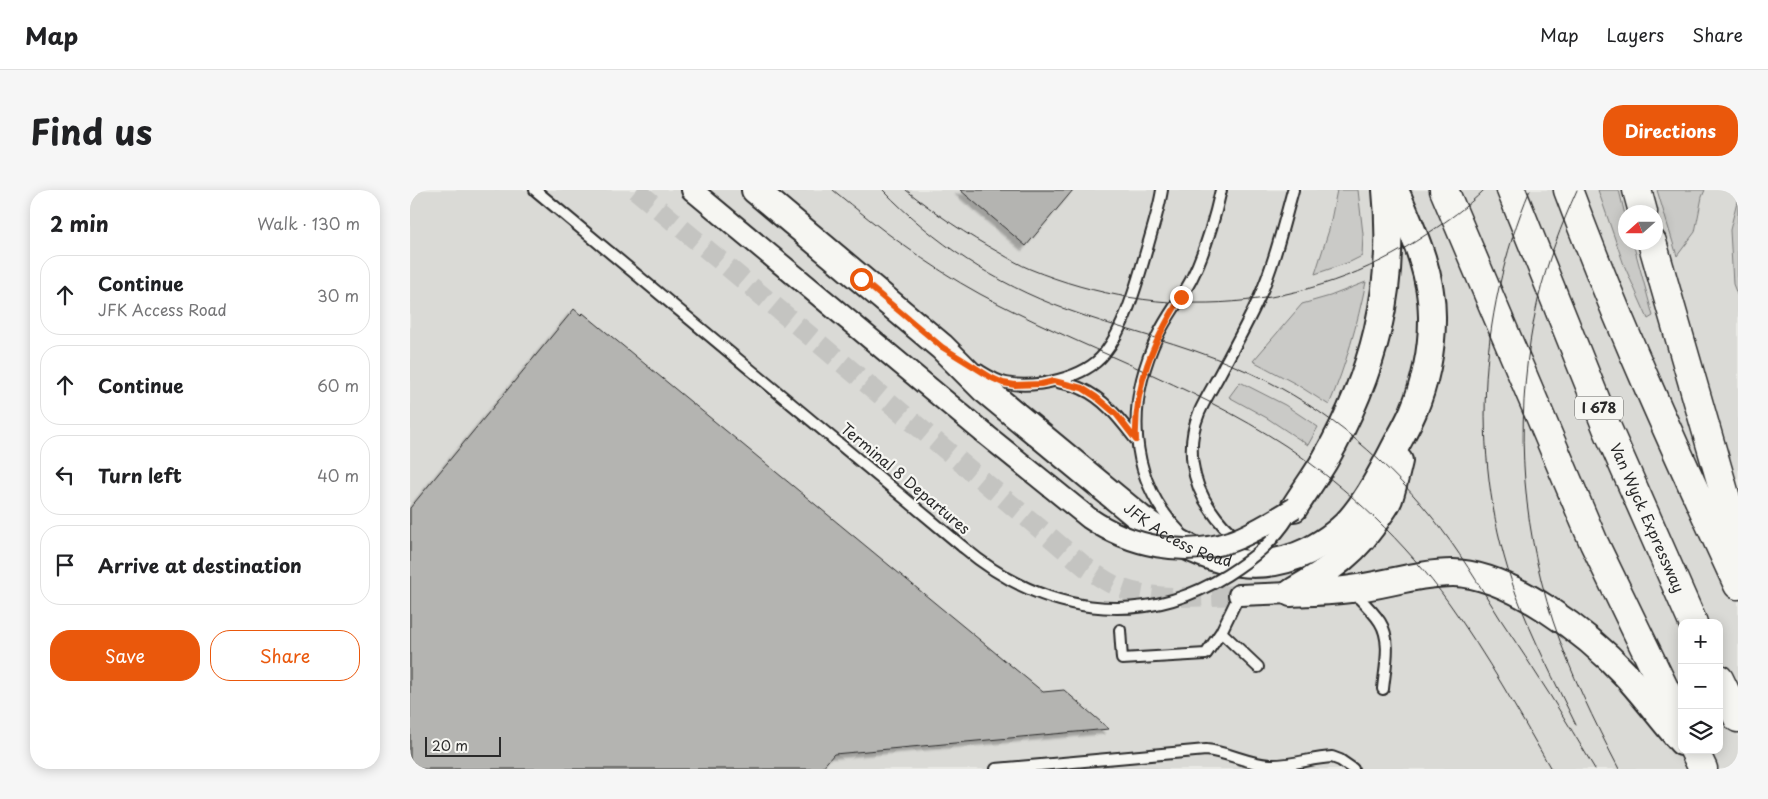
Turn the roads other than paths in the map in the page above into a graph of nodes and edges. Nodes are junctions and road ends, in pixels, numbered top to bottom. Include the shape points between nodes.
1 (535, 190) edge
2 (692, 190) edge
3 (754, 190) edge
4 (1162, 190) edge
5 (1220, 190) edge
6 (1293, 190) edge
7 (1386, 190) edge
8 (1396, 190) edge
9 (1444, 190) edge
10 (1511, 190) edge
11 (1568, 190) edge
12 (1636, 190) edge
13 (1641, 205) edge
14 (1654, 250) edge
15 (942, 347) junction
16 (1054, 381) junction
17 (1413, 412) junction
18 (1136, 440) junction
19 (1294, 508) junction
20 (1738, 540) edge
21 (1202, 554) junction
22 (1298, 556) junction
23 (1738, 585) edge
24 (1350, 589) junction
25 (1291, 592) junction
26 (1239, 595) joint
27 (1692, 619) edge
28 (1120, 630) dead end
29 (1221, 632) junction
30 (1258, 666) dead end
31 (1723, 687) edge
32 (1383, 689) dead end
33 (1678, 717) edge
34 (1738, 718) edge
35 (1678, 737) edge
36 (996, 769) edge
37 (1353, 769) edge

1 - 19 lane, Terminal 8 Departures, bridge via 976,558 1027,589 1067,602 1110,609 1149,606 1183,597 1214,583 1259,553 1281,530
2 - 19 street, bridge via 1104,529 1152,545 1201,547 1246,536
3 - 15 street, JFK Access Road
4 - 16 lane via 1136,286 1111,343 1096,362
5 - 18 lane via 1200,259 1158,335 1148,360 1138,402
6 - 22 lane via 1263,288 1199,414 1192,449 1197,485 1204,501 1228,530 1255,549
7 - 19 street via 1388,271 1379,327 1350,408 1324,461
8 - 17 street, JFK Access Road via 1423,259 1431,298 1431,342
9 - 33 highway via 1594,543
10 - 27 highway, Van Wyck Expressway / I 678 via 1607,428
11 - 23 highway via 1671,439
12 - 13 highway
14 - 20 highway
15 - 16 lane via 1003,383 1028,385
15 - 21 street, JFK Access Road via 984,389 1121,503 1160,532
16 - 18 lane via 1082,388 1096,397 1116,414
17 - 22 street, JFK Access Road via 1376,484 1354,516 1328,540
17 - 25 street via 1388,500 1372,529 1339,562
18 - 21 lane via 1150,492 1170,521
21 - 22 street, JFK Access Road via 1253,565
24 - 25 street
24 - 32 lane via 1376,616 1384,630 1387,650
24 - 35 street via 1452,573 1472,575 1506,587 1540,606 1591,643 1625,674
25 - 26 street
26 - 29 lane
28 - 29 lane via 1122,659 1206,654
29 - 30 lane
31 - 34 highway
36 - 37 lane via 1206,750 1270,765 1332,757

